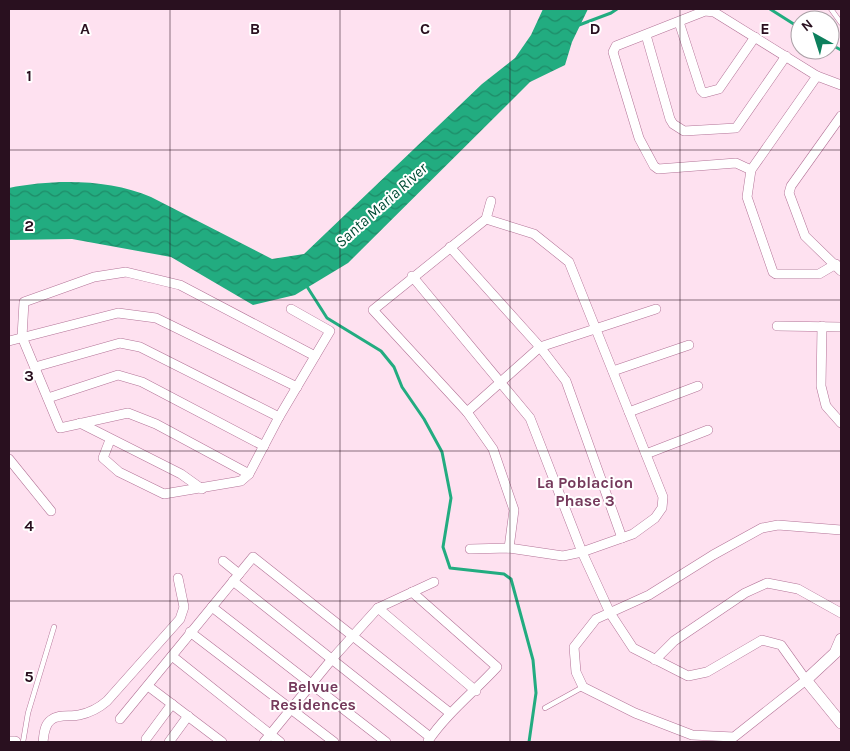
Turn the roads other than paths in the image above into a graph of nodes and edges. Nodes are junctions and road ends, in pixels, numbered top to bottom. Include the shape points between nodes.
1 (831, 9) edge
2 (679, 22) junction
3 (841, 23) edge
4 (646, 35) junction
5 (755, 37) junction
6 (786, 56) junction
7 (817, 76) junction
8 (841, 84) edge
9 (841, 118) edge
10 (751, 170) junction
11 (491, 201) dead end
12 (486, 218) junction
13 (450, 247) junction
14 (839, 267) edge
15 (412, 276) junction
16 (291, 309) dead end
17 (656, 309) dead end
18 (777, 326) dead end
19 (822, 326) junction
20 (841, 326) edge
21 (596, 329) junction
22 (22, 336) junction
23 (9, 341) edge
24 (689, 345) dead end
25 (540, 347) junction
26 (315, 356) junction
27 (36, 367) junction
28 (613, 372) junction
29 (501, 382) junction
30 (698, 386) dead end
31 (297, 387) junction
32 (48, 398) junction
33 (467, 412) junction
34 (629, 412) junction
35 (279, 417) junction
36 (80, 423) junction
37 (841, 423) edge
38 (708, 430) dead end
39 (110, 440) junction
40 (264, 446) junction
41 (646, 454) junction
42 (9, 459) edge
43 (250, 474) junction
44 (202, 489) junction
45 (51, 511) dead end
46 (841, 530) edge
47 (622, 538) junction
48 (509, 548) junction
49 (470, 549) dead end
50 (582, 552) junction
51 (222, 561) dead end
52 (178, 578) dead end
53 (236, 578) junction
54 (434, 582) dead end
55 (412, 592) junction
56 (212, 607) junction
57 (378, 608) junction
58 (610, 613) junction
59 (841, 613) edge
60 (54, 627) dead end
61 (190, 632) junction
62 (353, 634) junction
63 (841, 640) edge
64 (172, 656) junction
65 (332, 659) junction
66 (655, 660) junction
67 (806, 680) junction
68 (310, 684) junction
69 (148, 686) junction
70 (583, 688) junction
71 (476, 690) junction
72 (172, 704) junction
73 (545, 708) dead end
74 (291, 709) junction
75 (450, 713) junction
76 (188, 716) junction
77 (120, 719) dead end
78 (841, 723) edge
79 (267, 738) edge
80 (146, 740) dead end
81 (428, 740) edge
82 (9, 742) edge
83 (15, 742) edge
84 (22, 742) edge
85 (43, 742) edge
86 (169, 742) edge
87 (222, 742) edge
88 (280, 742) edge
89 (334, 742) edge
90 (386, 742) edge

1 - 3 lane
2 - 4 street
2 - 5 street via 714,12
2 - 5 street via 704,93 718,89
4 - 6 street via 670,118 684,131 736,128
4 - 10 street via 616,46 613,52 639,138 654,166 658,169 736,163
5 - 6 street
6 - 7 street
7 - 8 street
7 - 10 street
9 - 14 street via 791,186 790,192 805,236
10 - 14 street via 747,197 773,272 819,274
11 - 12 street
12 - 13 street
12 - 21 street via 534,234 569,262
13 - 15 street
13 - 25 street
15 - 29 street
15 - 33 street via 373,310
16 - 26 street via 330,331
17 - 21 street
18 - 19 street
19 - 20 street
19 - 37 street via 821,386 826,406
21 - 25 street
21 - 28 street
22 - 23 street
22 - 26 street via 24,302 94,277 126,272 180,285
22 - 27 street
22 - 31 street via 118,313 156,318
24 - 28 street
25 - 29 street
25 - 47 street via 566,380
26 - 31 street
27 - 32 street
27 - 35 street via 120,343 140,347
28 - 34 street
29 - 33 street
29 - 50 street via 530,418
30 - 34 street
31 - 35 street
32 - 36 street via 60,428
32 - 40 street via 118,376 142,382
33 - 48 street via 493,449 514,510
34 - 41 street
35 - 40 street
36 - 39 street
36 - 43 street via 128,413 156,424
38 - 41 street
39 - 44 street via 181,474
39 - 44 street via 103,458 118,472 164,494
40 - 43 street
41 - 47 street via 663,497 662,508 655,518
42 - 45 street
43 - 44 street via 241,481
46 - 58 street via 778,525 762,528 649,595
47 - 50 street
48 - 49 street
48 - 50 street via 563,556
50 - 58 street
51 - 53 street
52 - 85 street via 184,607 180,618 107,701 98,709 78,716 50,720
53 - 56 street
53 - 62 street via 253,557
53 - 65 street
54 - 55 street
55 - 57 street
55 - 71 street via 497,667
56 - 61 street
56 - 68 street
57 - 62 street
57 - 71 street
58 - 66 street via 633,648
58 - 70 street via 596,619 574,647 576,672
59 - 66 street via 798,588 767,583 745,593 674,641
60 - 84 lane
61 - 64 street
61 - 74 street
62 - 65 street
62 - 75 street
63 - 67 street via 835,653
64 - 69 street
64 - 79 street
65 - 68 street
65 - 81 street
66 - 67 street via 688,676 707,672 762,640 781,645
67 - 70 street via 734,737 692,735
67 - 78 street
68 - 74 street
68 - 90 street
69 - 72 street
69 - 77 street
70 - 73 lane
71 - 75 street
72 - 76 street
72 - 80 street
74 - 79 street
74 - 89 street
75 - 81 street
76 - 86 street
76 - 87 street
79 - 88 street
82 - 83 street

